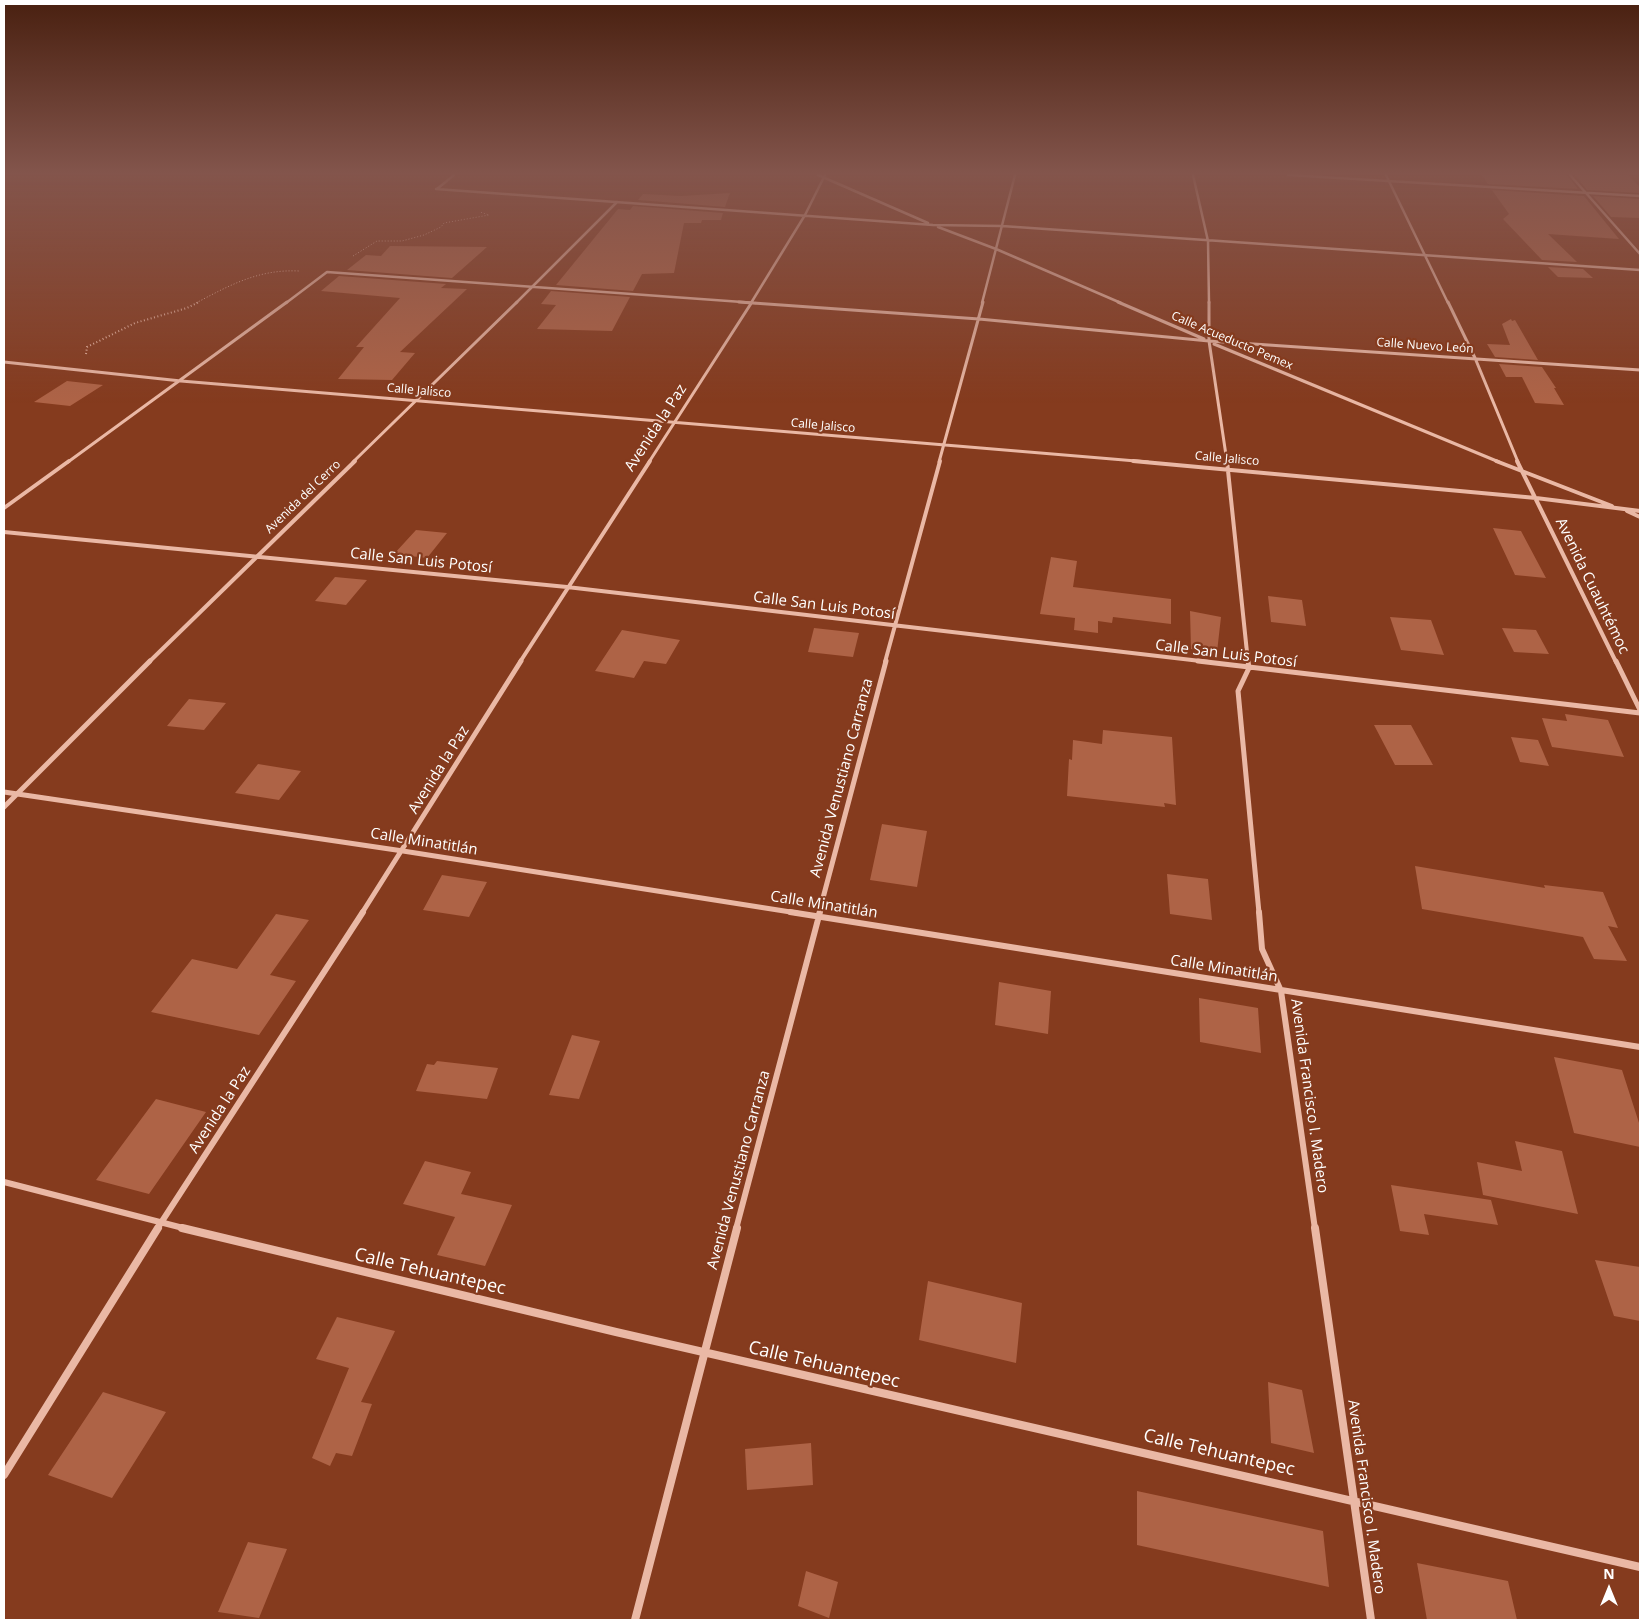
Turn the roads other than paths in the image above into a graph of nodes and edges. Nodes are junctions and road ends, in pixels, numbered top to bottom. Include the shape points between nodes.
1 (568, 251) edge
2 (784, 251) edge
3 (996, 251) edge
4 (1000, 251) edge
5 (1208, 251) edge
6 (1359, 251) edge
7 (1422, 251) edge
8 (1424, 255) junction
9 (1640, 270) edge
10 (530, 288) junction
11 (751, 303) junction
12 (979, 319) junction
13 (1209, 341) junction
14 (1475, 358) junction
15 (4, 362) edge
16 (1640, 370) edge
17 (180, 381) junction
18 (418, 400) junction
19 (675, 423) junction
20 (943, 447) junction
21 (1228, 469) junction
22 (1522, 472) junction
23 (1536, 498) junction
24 (4, 508) edge
25 (1620, 509) junction
26 (1640, 511) edge
27 (1640, 517) edge
28 (4, 532) edge
29 (256, 556) junction
30 (567, 587) junction
31 (895, 626) junction
32 (1249, 668) junction
33 (1640, 712) edge
34 (4, 792) edge
35 (17, 794) junction
36 (4, 807) edge
37 (403, 851) junction
38 (819, 917) junction
39 (1281, 991) junction
40 (1640, 1048) edge
41 (4, 1182) edge
42 (161, 1223) junction
43 (703, 1353) junction
44 (4, 1475) edge
45 (1353, 1499) junction
46 (1640, 1567) edge
47 (635, 1620) edge
48 (1371, 1620) edge

1 - 10 street, Avenida del Cerro
2 - 11 street, Avenida la Paz
3 - 12 street, Avenida Venustiano Carranza
4 - 13 street, Calle Acueducto Pemex
5 - 13 street
6 - 8 street
7 - 8 street, Avenida Cuauhtémoc
8 - 9 street
8 - 14 street, Avenida Cuauhtémoc
10 - 11 street
10 - 17 street via 328,272
10 - 18 street, Avenida del Cerro
11 - 12 street
11 - 19 street, Avenida la Paz
12 - 13 street
12 - 20 street, Avenida Venustiano Carranza
13 - 14 street, Calle Nuevo León
13 - 21 street
13 - 22 street, Calle Acueducto Pemex
14 - 16 street, Calle Nuevo León
14 - 22 street, Avenida Cuauhtémoc
15 - 17 street, Calle Jalisco
17 - 18 street, Calle Jalisco
17 - 24 street
18 - 19 street, Calle Jalisco
18 - 29 street, Avenida del Cerro
19 - 20 street, Calle Jalisco
19 - 30 street, Avenida la Paz
20 - 21 street, Calle Jalisco
20 - 31 street, Avenida Venustiano Carranza
21 - 23 street, Calle Jalisco
21 - 32 street
22 - 23 street, Avenida Cuauhtémoc
22 - 25 street, Calle Acueducto Pemex
23 - 25 street, Calle Jalisco
23 - 33 street, Avenida Cuauhtémoc
25 - 26 street, Calle Jalisco
25 - 27 street, Calle Acueducto Pemex
28 - 29 street, Calle San Luis Potosí
29 - 30 street, Calle San Luis Potosí
29 - 35 street, Avenida del Cerro
30 - 31 street, Calle San Luis Potosí
30 - 37 street, Avenida la Paz
31 - 32 street, Calle San Luis Potosí
31 - 38 street, Avenida Venustiano Carranza
32 - 33 street, Calle San Luis Potosí
32 - 39 street, Avenida Francisco I. Madero via 1238,691 1262,949
34 - 35 street, Calle Minatitlán
35 - 36 street, Avenida del Cerro
35 - 37 street, Calle Minatitlán
37 - 38 street, Calle Minatitlán
37 - 42 street, Avenida la Paz
38 - 39 street, Calle Minatitlán
38 - 43 street, Avenida Venustiano Carranza
39 - 40 street, Calle Minatitlán
39 - 45 street, Avenida Francisco I. Madero
41 - 42 street, Calle Tehuantepec
42 - 43 street, Calle Tehuantepec
42 - 44 street, Avenida la Paz
43 - 45 street, Calle Tehuantepec
43 - 47 street, Avenida Venustiano Carranza
45 - 46 street, Calle Tehuantepec
45 - 48 street, Avenida Francisco I. Madero

